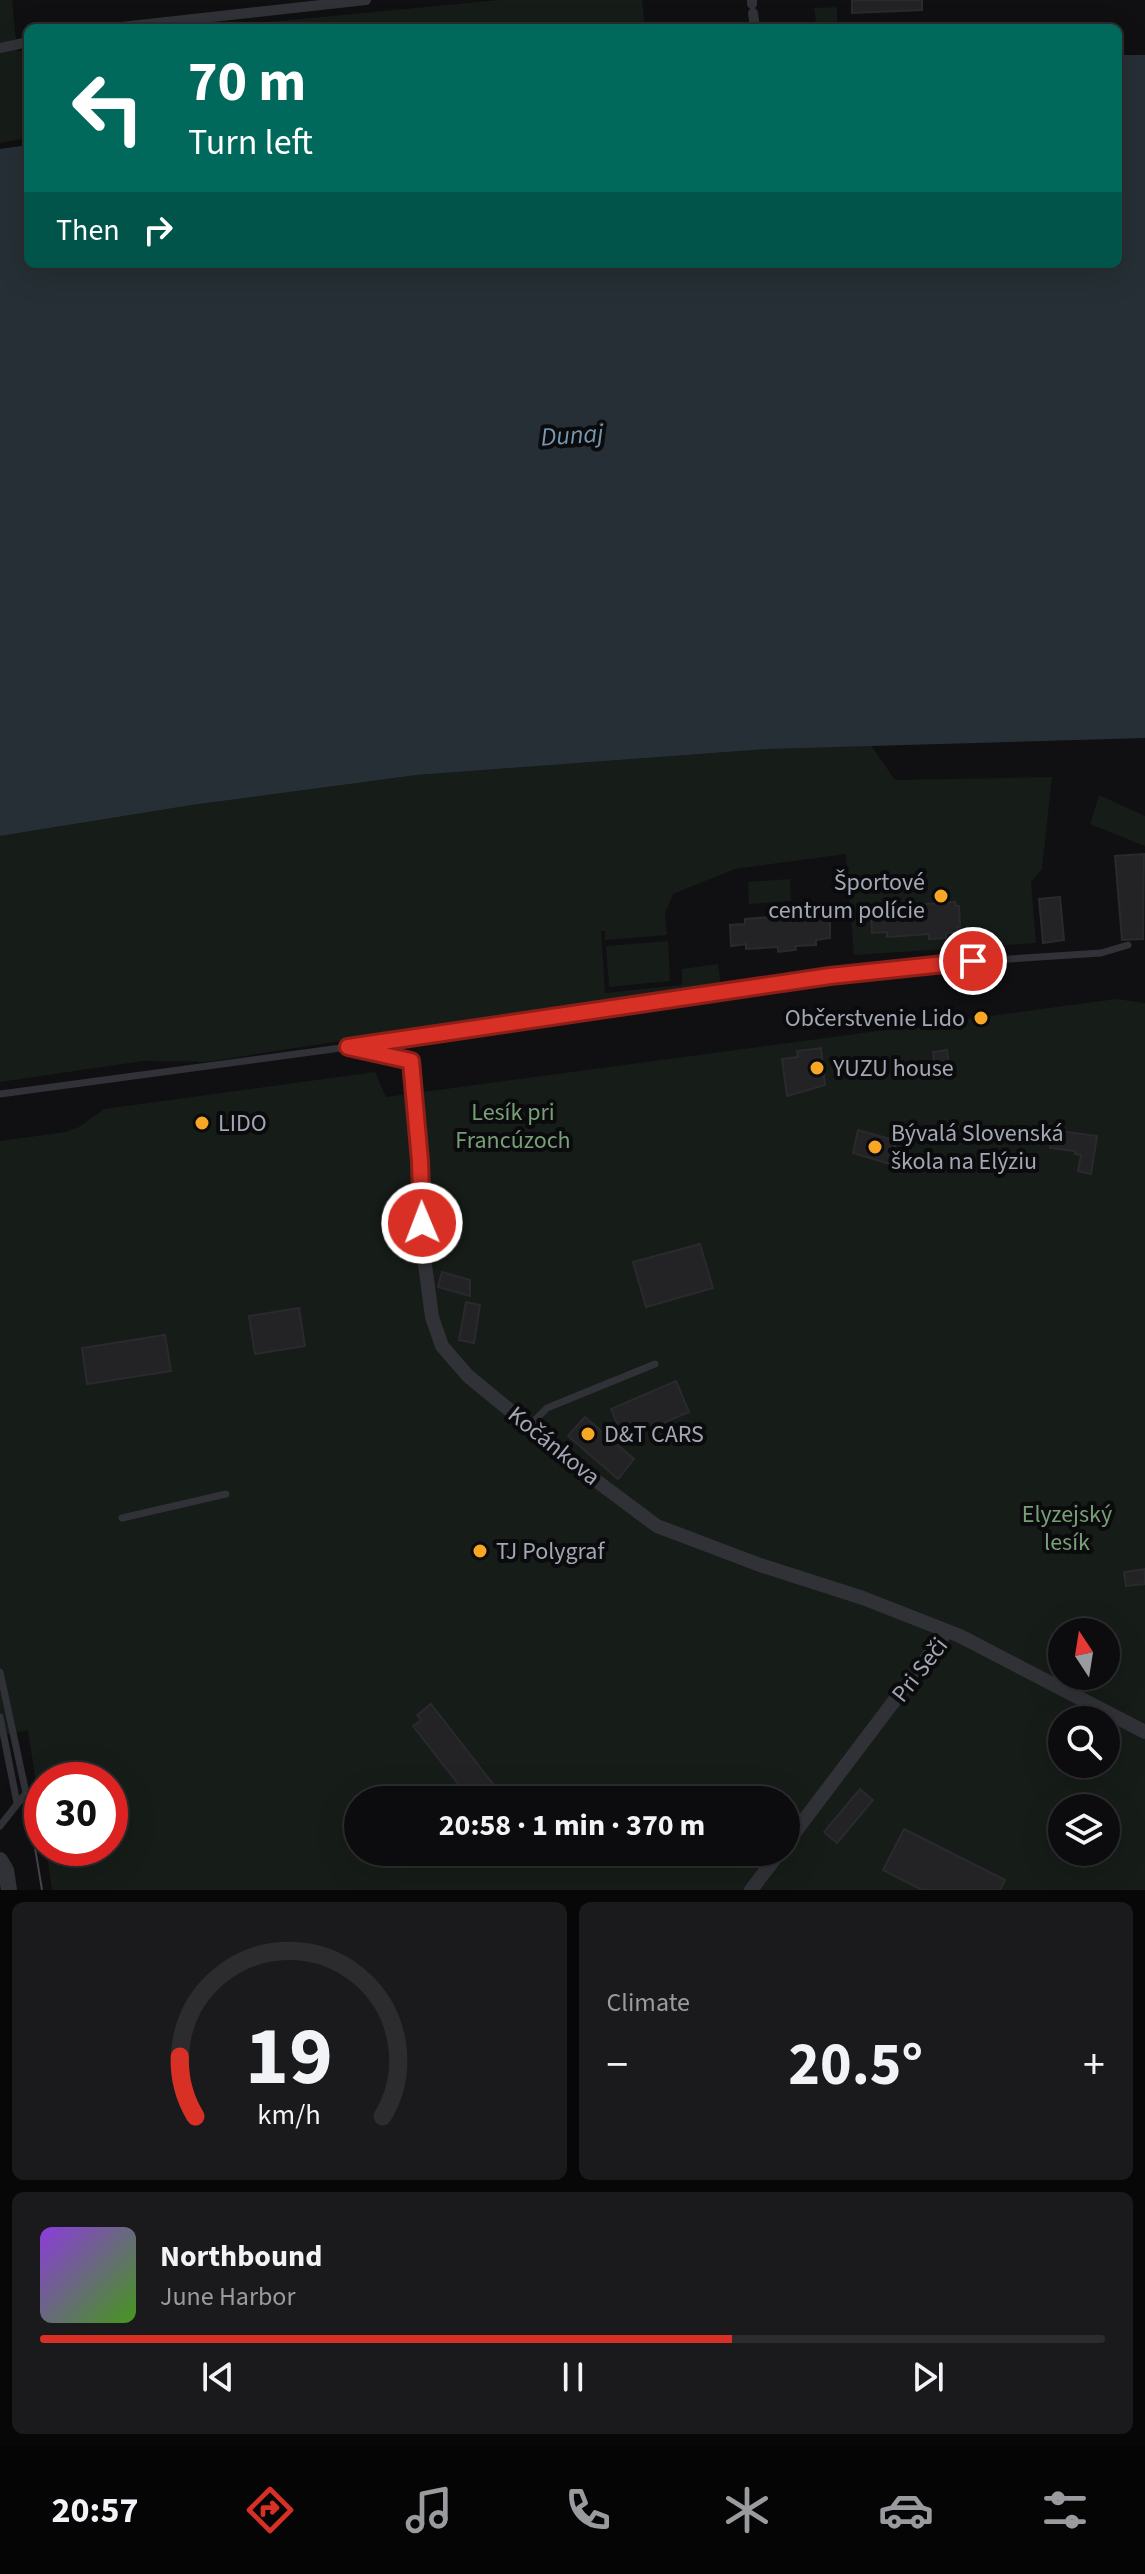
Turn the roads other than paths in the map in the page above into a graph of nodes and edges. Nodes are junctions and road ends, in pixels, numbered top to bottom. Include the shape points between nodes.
1 (366, 0) edge
2 (148, 24) edge
3 (24, 43) edge
4 (0, 48) edge
5 (1128, 945) dead end
6 (348, 1047) junction
7 (411, 1061) joint
8 (0, 1094) edge
9 (655, 1364) dead end
10 (529, 1426) junction
11 (226, 1494) dead end
12 (122, 1518) dead end
13 (947, 1631) junction
14 (0, 1672) edge
15 (0, 1717) edge
16 (1145, 1732) edge
17 (17, 1803) junction
18 (800, 1825) edge
19 (0, 1826) edge
20 (0, 1860) edge
21 (769, 1866) edge
22 (9, 1890) edge
23 (751, 1890) edge

1 - 2 street
3 - 4 street
5 - 6 lane via 1101,953 830,976
6 - 7 lane
6 - 8 lane
7 - 10 street, Kočánkova via 422,1242 435,1328 452,1360
9 - 10 lane via 547,1408
10 - 13 street, Kočánkova via 657,1526
11 - 12 lane
13 - 16 street, Pri Seči
13 - 18 street, Pri Seči
14 - 17 lane via 26,1793
15 - 17 lane
17 - 19 lane
20 - 22 street
21 - 23 street

